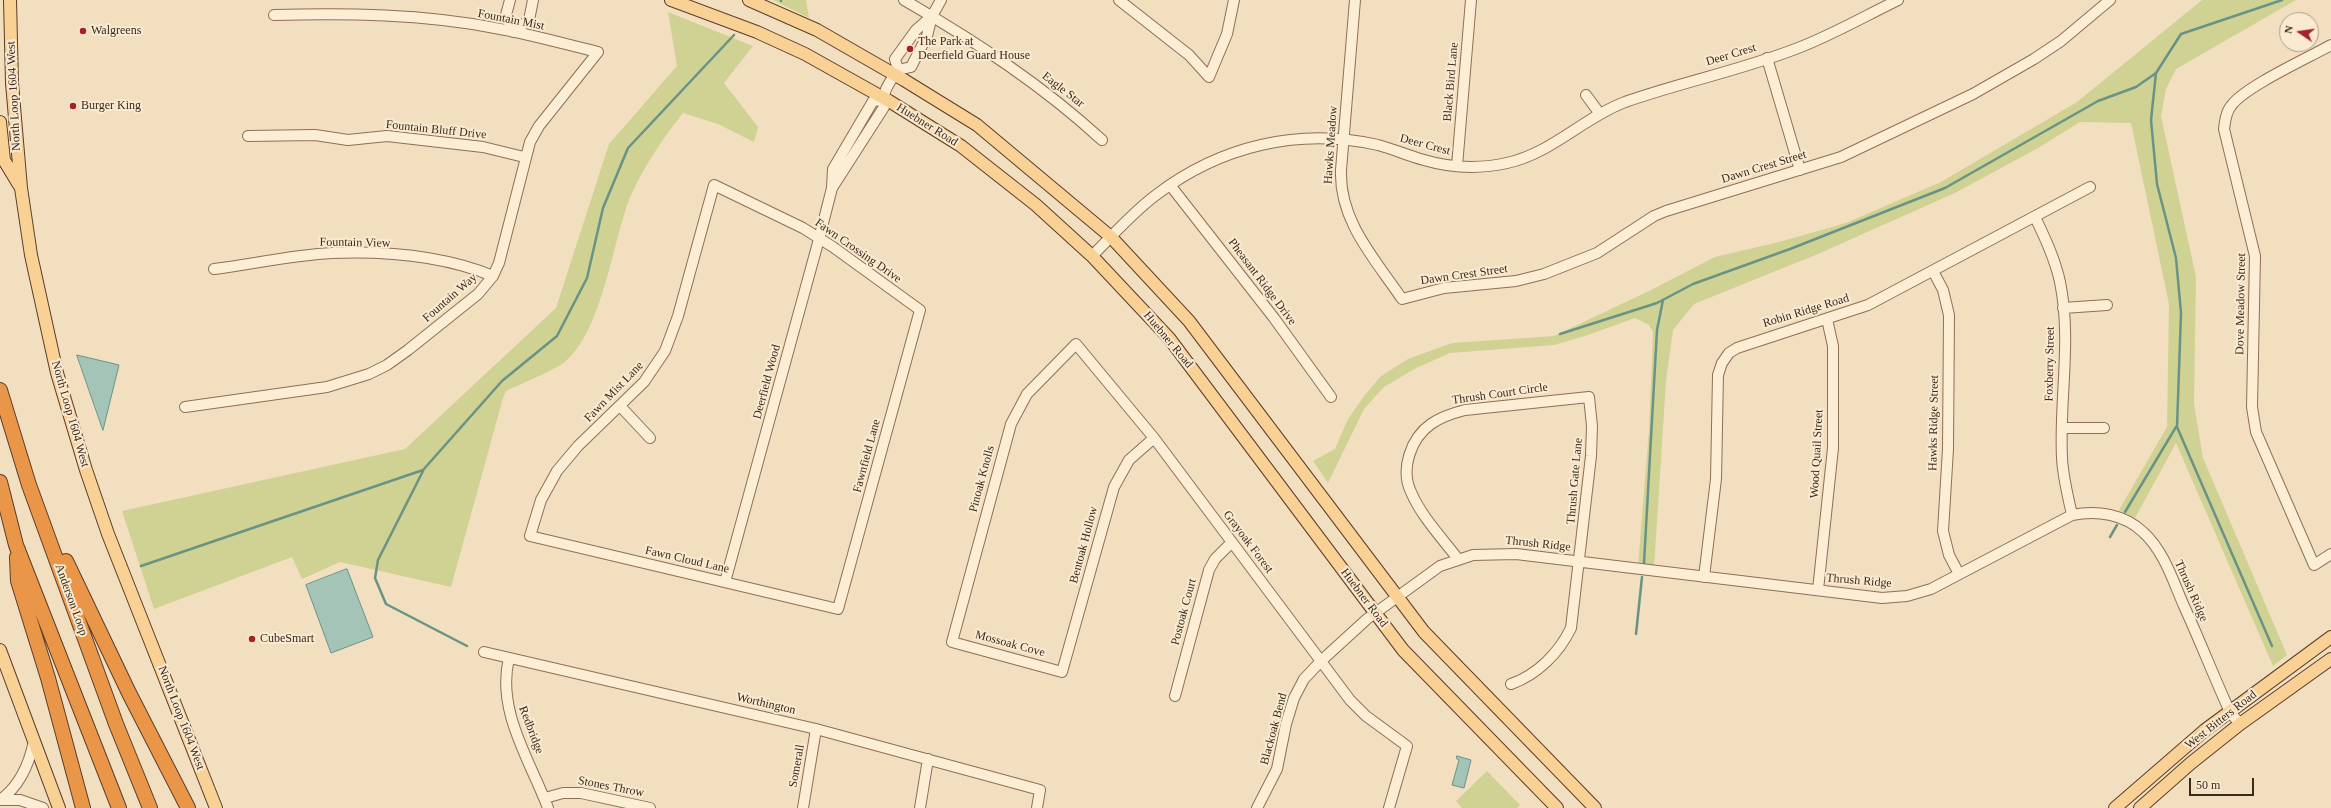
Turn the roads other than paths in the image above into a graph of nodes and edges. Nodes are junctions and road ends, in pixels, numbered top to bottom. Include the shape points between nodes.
1 (10, 0) edge
2 (510, 0) edge
3 (533, 0) edge
4 (671, 0) edge
5 (749, 0) edge
6 (904, 0) edge
7 (941, 0) edge
8 (1119, 0) edge
9 (1234, 0) edge
10 (1355, 0) edge
11 (1471, 0) edge
12 (1898, 0) edge
13 (2110, 0) edge
14 (274, 15) dead end
15 (932, 16) junction
16 (513, 32) junction
17 (2331, 45) edge
18 (598, 52) joint
19 (1767, 58) junction
20 (896, 72) junction
21 (1586, 95) dead end
22 (882, 99) junction
23 (1600, 114) junction
24 (0, 122) edge
25 (248, 136) dead end
26 (1343, 139) junction
27 (1102, 140) dead end
28 (524, 157) junction
29 (1457, 166) junction
30 (1800, 170) junction
31 (714, 185) joint
32 (1170, 185) junction
33 (2090, 187) dead end
34 (21, 188) junction
35 (2035, 217) junction
36 (1111, 237) junction
37 (820, 238) junction
38 (1092, 256) junction
39 (214, 270) dead end
40 (1933, 271) junction
41 (493, 276) junction
42 (1402, 299) joint
43 (2107, 305) dead end
44 (2063, 308) junction
45 (920, 310) joint
46 (1826, 319) junction
47 (1076, 344) joint
48 (0, 390) edge
49 (1590, 396) joint
50 (1331, 397) dead end
51 (620, 406) junction
52 (4, 407) junction
53 (184, 407) dead end
54 (2062, 428) junction
55 (2104, 428) dead end
56 (650, 438) dead end
57 (1154, 438) junction
58 (0, 482) edge
59 (2072, 515) junction
60 (530, 536) joint
61 (1232, 542) junction
62 (16, 545) junction
63 (2331, 554) edge
64 (1458, 559) junction
65 (1580, 562) junction
66 (1959, 574) junction
67 (1704, 577) junction
68 (725, 582) junction
69 (1818, 590) junction
70 (1397, 597) junction
71 (838, 609) joint
72 (1376, 613) junction
73 (2331, 637) edge
74 (952, 642) joint
75 (0, 650) edge
76 (484, 652) dead end
77 (509, 658) junction
78 (2331, 659) edge
79 (1321, 661) junction
80 (1062, 672) joint
81 (1511, 684) dead end
82 (1175, 696) dead end
83 (2230, 712) junction
84 (2240, 724) junction
85 (816, 729) junction
86 (34, 742) junction
87 (928, 759) junction
88 (544, 798) junction
89 (0, 800) edge
90 (43, 808) edge
91 (59, 808) edge
92 (83, 808) edge
93 (119, 808) edge
94 (150, 808) edge
95 (188, 808) edge
96 (216, 808) edge
97 (548, 808) edge
98 (650, 808) edge
99 (803, 808) edge
100 (920, 808) edge
101 (1036, 808) edge
102 (1257, 808) edge
103 (1389, 808) edge
104 (1557, 808) edge
105 (1595, 808) edge
106 (2115, 808) edge
107 (2140, 808) edge

1 - 34 main road, North Loop 1604 West via 12,90
2 - 16 street via 506,15
3 - 16 street via 529,20
4 - 22 main road, Huebner Road via 750,29 805,54
5 - 20 main road via 817,30
6 - 15 street, Eagle Star
7 - 15 street
8 - 9 street via 1188,55 1210,77 1228,34
10 - 26 street, Hawks Meadow
11 - 29 street, Black Bird Lane
12 - 19 street, Deer Crest via 1800,47
13 - 30 street, Dawn Crest Street via 2061,41 1973,94 1841,157
14 - 16 street, Fountain Mist via 420,18
15 - 20 street via 916,30 895,59
15 - 20 street via 927,36 911,67
15 - 27 street, Eagle Star via 997,56 1071,112
16 - 18 street, Fountain Mist
17 - 63 street, Dove Meadow Street via 2245,93 2231,106 2224,129 2255,256 2252,407 2256,432 2314,565
18 - 28 street, Fountain Way via 539,126
19 - 23 street, Deer Crest via 1624,102
19 - 30 street
20 - 22 street
20 - 36 main road via 977,125
21 - 23 street
22 - 37 street, Deerfield Wood via 873,101 836,163
22 - 38 main road, Huebner Road via 961,146 1036,204
23 - 29 street, Deer Crest via 1557,142 1527,157 1494,166
24 - 34 main road via 4,160
25 - 28 street, Fountain Bluff Drive via 315,135 348,140 387,136 483,147
26 - 29 street, Deer Crest via 1380,146 1426,161
26 - 32 street, Deer Crest via 1302,138 1249,146 1199,166
26 - 42 street, Hawks Meadow via 1340,180 1346,211 1354,230
28 - 41 street, Fountain Way via 502,255
30 - 42 street, Dawn Crest Street via 1654,216 1597,253 1544,274 1516,281 1444,288
31 - 37 street, Fawn Crossing Drive
31 - 51 street, Fawn Mist Lane via 672,334 655,367
32 - 36 street, Deer Crest via 1154,196
32 - 50 street, Pheasant Ridge Drive via 1274,318
33 - 35 street, Robin Ridge Road
34 - 96 main road, North Loop 1604 West via 31,255 57,373 86,470 108,534
35 - 40 street, Robin Ridge Road
35 - 44 street, Foxberry Street via 2055,262
36 - 38 street, Deer Crest
36 - 70 main road via 1189,321
37 - 45 street, Fawn Crossing Drive
37 - 68 street, Deerfield Wood
38 - 72 main road, Huebner Road via 1173,344
39 - 41 street, Fountain View via 313,255 360,253 428,259 468,266
40 - 46 street, Robin Ridge Road via 1868,305
40 - 66 street, Hawks Ridge Street via 1943,290 1949,314 1948,449 1943,531 1949,555
41 - 53 street, Fountain Way via 478,294 414,346 369,374 327,387
43 - 44 street
44 - 54 street, Foxberry Street via 2065,332
45 - 71 street, Fawnfield Lane
46 - 67 street, Robin Ridge Road via 1748,343 1729,353 1722,363 1718,375 1716,479
46 - 69 street, Wood Quail Street via 1833,346 1832,448
47 - 57 street, Grayoak Forest
47 - 74 street, Pinoak Knolls via 1027,394 1011,424
48 - 52 highway, Anderson Loop
49 - 64 street, Thrush Court Circle via 1465,410 1448,414 1421,432 1409,454 1407,478 1410,491 1418,507
49 - 65 street, Thrush Gate Lane via 1592,442
51 - 56 street
51 - 60 street, Fawn Mist Lane via 578,446 557,471 541,500
52 - 94 highway, Anderson Loop via 28,485 116,724
52 - 95 highway via 18,429 68,567
54 - 55 street
54 - 59 street, Foxberry Street via 2064,479
57 - 61 street, Grayoak Forest
57 - 80 street, Bentoak Hollow via 1130,460 1114,487
58 - 62 highway
59 - 66 street, Thrush Ridge
59 - 83 street, Thrush Ridge via 2098,513 2120,518 2136,527 2154,544 2169,571
60 - 68 street, Fawn Cloud Lane
61 - 79 street, Grayoak Forest
61 - 82 street, Postoak Court via 1215,558 1210,570
62 - 92 highway via 18,581 48,678
62 - 93 highway
64 - 65 street, Thrush Ridge via 1487,553 1502,553
64 - 70 street, Thrush Ridge via 1440,566
65 - 67 street, Thrush Ridge
65 - 81 street, Thrush Gate Lane via 1573,616 1566,639 1531,676
66 - 69 street, Thrush Ridge via 1931,589 1895,598
67 - 69 street, Thrush Ridge
68 - 71 street, Fawn Cloud Lane
70 - 72 street, Thrush Ridge
70 - 105 main road via 1424,632 1464,676
72 - 79 street, Blackoak Bend
72 - 104 main road, Huebner Road via 1403,650
73 - 83 main road, West Bitters Road
74 - 80 street, Mossoak Cove
75 - 86 main road
76 - 77 street, Worthington
77 - 85 street, Worthington
77 - 88 street, Redbridge via 505,685 511,720
78 - 84 main road, West Bitters Road
79 - 102 street, Blackoak Bend via 1304,679 1294,698 1277,769
79 - 103 street, Grayoak Forest via 1350,700 1366,716 1407,746
83 - 84 street, Thrush Ridge
83 - 106 main road, West Bitters Road via 2205,730
84 - 107 main road, West Bitters Road via 2190,763
85 - 87 street, Worthington
85 - 99 street, Somerall
86 - 89 street via 19,783
86 - 91 main road
87 - 100 street
87 - 101 street, Worthington via 1040,790
88 - 97 street, Redbridge
88 - 98 street, Stones Throw via 563,792 576,792
89 - 90 street via 20,800

